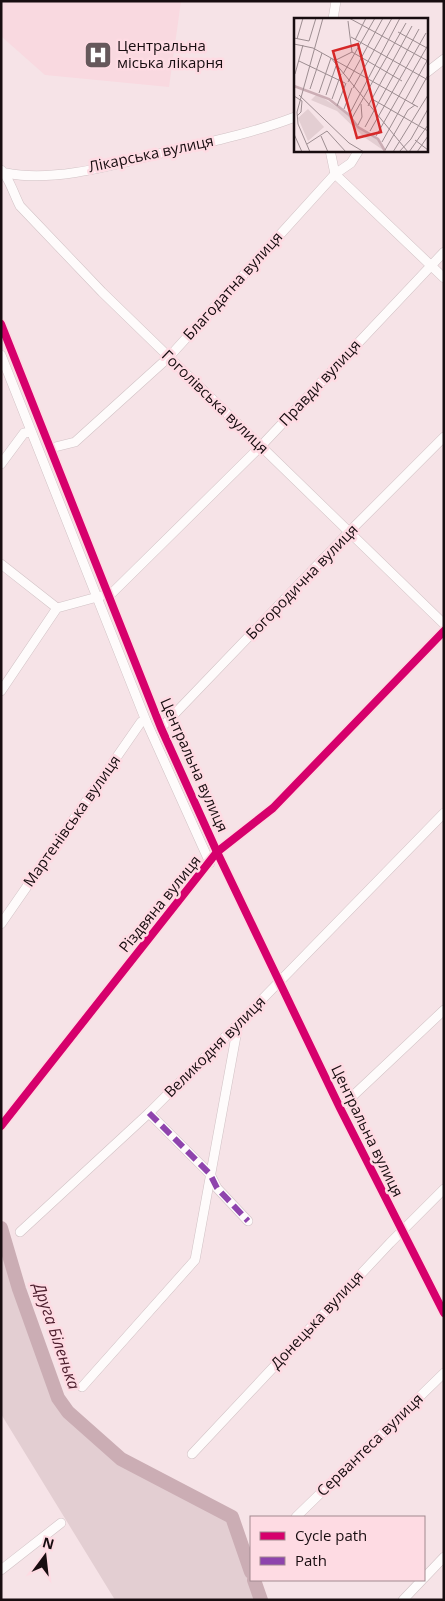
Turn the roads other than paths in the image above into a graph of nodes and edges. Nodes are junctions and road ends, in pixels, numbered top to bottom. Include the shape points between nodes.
1 (336, 1) edge
2 (333, 18) edge
3 (444, 59) edge
4 (428, 71) edge
5 (294, 117) edge
6 (330, 151) edge
7 (358, 151) edge
8 (3, 172) edge
9 (334, 174) junction
10 (444, 252) edge
11 (431, 266) junction
12 (444, 278) edge
13 (1, 324) edge
14 (1, 355) edge
15 (169, 357) junction
16 (31, 432) junction
17 (444, 437) edge
18 (261, 446) junction
19 (51, 448) junction
20 (1, 464) edge
21 (349, 532) junction
22 (1, 564) edge
23 (109, 596) junction
24 (95, 597) junction
25 (57, 608) junction
26 (444, 624) edge
27 (444, 631) edge
28 (1, 691) edge
29 (146, 721) junction
30 (161, 728) junction
31 (444, 814) edge
32 (217, 852) junction
33 (210, 863) junction
34 (1, 924) edge
35 (279, 980) junction
36 (443, 1011) edge
37 (238, 1024) junction
38 (340, 1108) junction
39 (149, 1113) junction
40 (1, 1126) edge
41 (210, 1174) junction
42 (444, 1189) edge
43 (248, 1221) dead end
44 (402, 1231) junction
45 (20, 1232) dead end
46 (444, 1313) edge
47 (444, 1373) edge
48 (82, 1388) dead end
49 (192, 1454) dead end
50 (297, 1516) edge
51 (61, 1523) dead end
52 (444, 1557) edge
53 (1, 1570) edge
54 (425, 1577) edge
55 (421, 1581) edge
56 (403, 1600) edge

1 - 2 street
3 - 4 street
5 - 8 street, Лікарська вулиця via 261,130 125,162 44,177
6 - 9 street
7 - 9 street, Благодатна вулиця via 351,163
8 - 15 street, Гоголівська вулиця via 20,206
9 - 11 street
9 - 15 street, Благодатна вулиця
10 - 11 street, Правди вулиця
11 - 12 street
11 - 18 street, Правди вулиця
13 - 19 street, Центральна вулиця
14 - 16 street, Центральна вулиця
15 - 18 street, Гоголівська вулиця
15 - 19 street, Благодатна вулиця via 75,442
16 - 20 street via 24,433
16 - 24 street, Центральна вулиця
17 - 21 street, Богородична вулиця
18 - 21 street, Гоголівська вулиця
18 - 23 street, Правди вулиця
19 - 23 street, Центральна вулиця
21 - 26 street, Гоголівська вулиця
21 - 30 street, Богородична вулиця
22 - 25 street
23 - 24 street
23 - 30 street, Центральна вулиця
24 - 25 street
24 - 29 street, Центральна вулиця
25 - 28 street
27 - 32 street, Різдвяна вулиця via 273,808
29 - 33 street, Центральна вулиця
29 - 34 street, Мартенівська вулиця via 141,722
30 - 32 street, Центральна вулиця
31 - 35 street, Великодня вулиця
32 - 33 street, Різдвяна вулиця
32 - 35 street, Центральна вулиця
33 - 40 street, Різдвяна вулиця
35 - 37 street, Великодня вулиця
35 - 38 street, Центральна вулиця
36 - 38 street
37 - 39 street, Великодня вулиця
37 - 41 street
38 - 44 street, Центральна вулиця
39 - 41 street
39 - 45 street, Великодня вулиця
41 - 43 street via 217,1188
41 - 48 street via 195,1260
42 - 44 street, Донецька вулиця
44 - 46 street, Центральна вулиця
44 - 49 street, Донецька вулиця
47 - 50 street, Сервантеса вулиця
51 - 53 street
52 - 54 street
55 - 56 street

